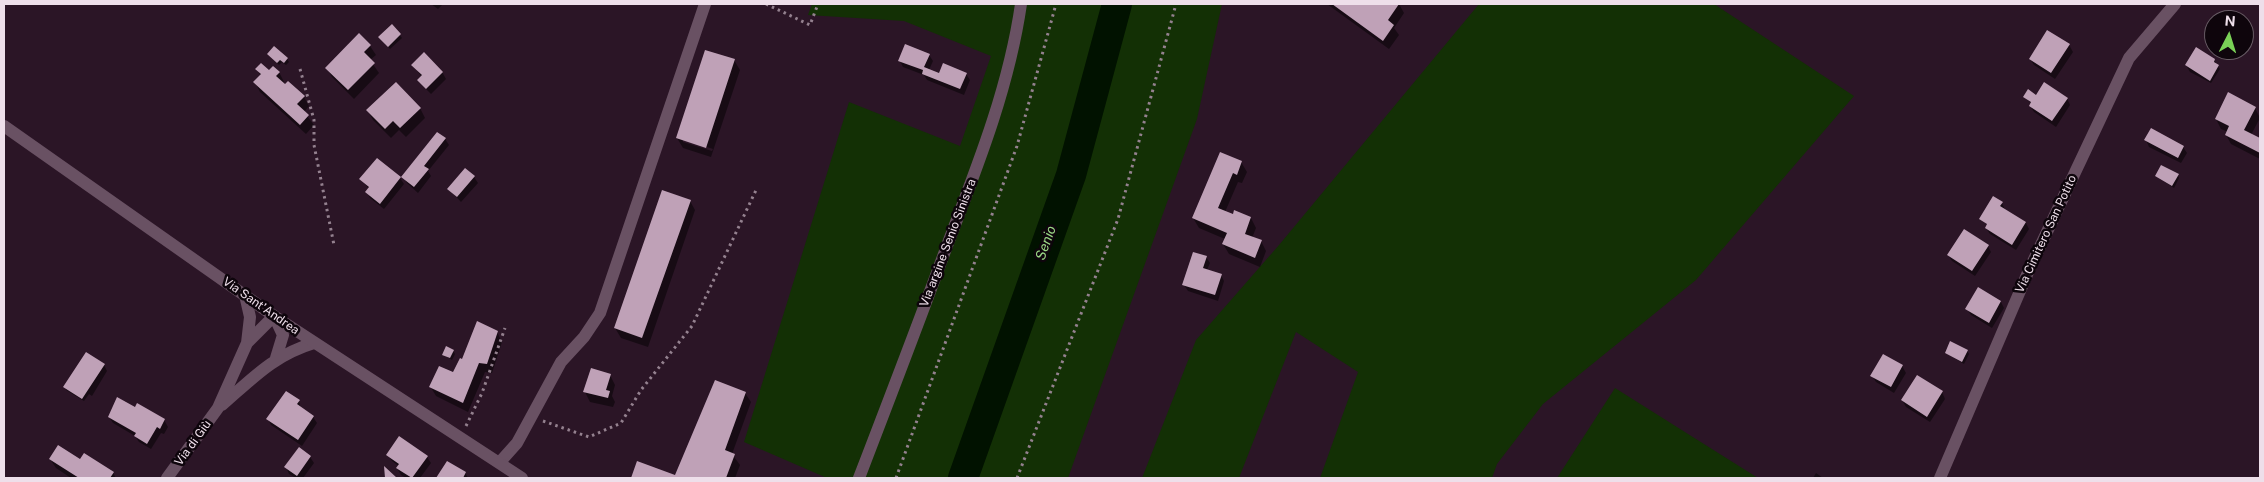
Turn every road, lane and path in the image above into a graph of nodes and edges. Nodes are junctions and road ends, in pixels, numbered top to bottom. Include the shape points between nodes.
1 (705, 4) edge
2 (766, 4) edge
3 (818, 4) edge
4 (1021, 4) edge
5 (1056, 4) edge
6 (1176, 4) edge
7 (2175, 4) edge
8 (300, 70) dead end
9 (4, 126) edge
10 (757, 188) dead end
11 (334, 245) dead end
12 (245, 295) junction
13 (274, 316) junction
14 (505, 328) dead end
15 (247, 343) junction
16 (314, 343) junction
17 (276, 358) junction
18 (218, 408) junction
19 (531, 417) junction
20 (460, 438) junction
21 (500, 462) junction
22 (167, 478) edge
23 (522, 478) edge
24 (860, 478) edge
25 (896, 478) edge
26 (1017, 478) edge
27 (1940, 478) edge

1 - 19 street via 600,313 561,362
2 - 3 path via 810,25
4 - 24 street, Via argine Senio Sinistra via 1002,95
5 - 25 path via 1017,146
6 - 26 path via 1118,219
7 - 27 street, Via Cimitero San Potito via 2129,58 2028,270
8 - 11 path via 314,120 314,145
9 - 12 street, Via Sant'Andrea
10 - 19 path via 692,326 641,390 621,423 590,437
12 - 13 street, Via Sant'Andrea
12 - 15 street, Via di Giù via 250,317
13 - 15 street, Via di Giù
13 - 16 street, Via Sant'Andrea
13 - 17 street via 283,335
14 - 20 path via 482,393
15 - 18 street, Via di Giù
16 - 17 street, Via di Giù
16 - 20 street, Via Sant'Andrea
17 - 18 street, Via di Giù
18 - 22 street, Via di Giù
19 - 21 street via 517,443
20 - 21 street, Via Sant'Andrea
21 - 23 street, Via Sant'Andrea

